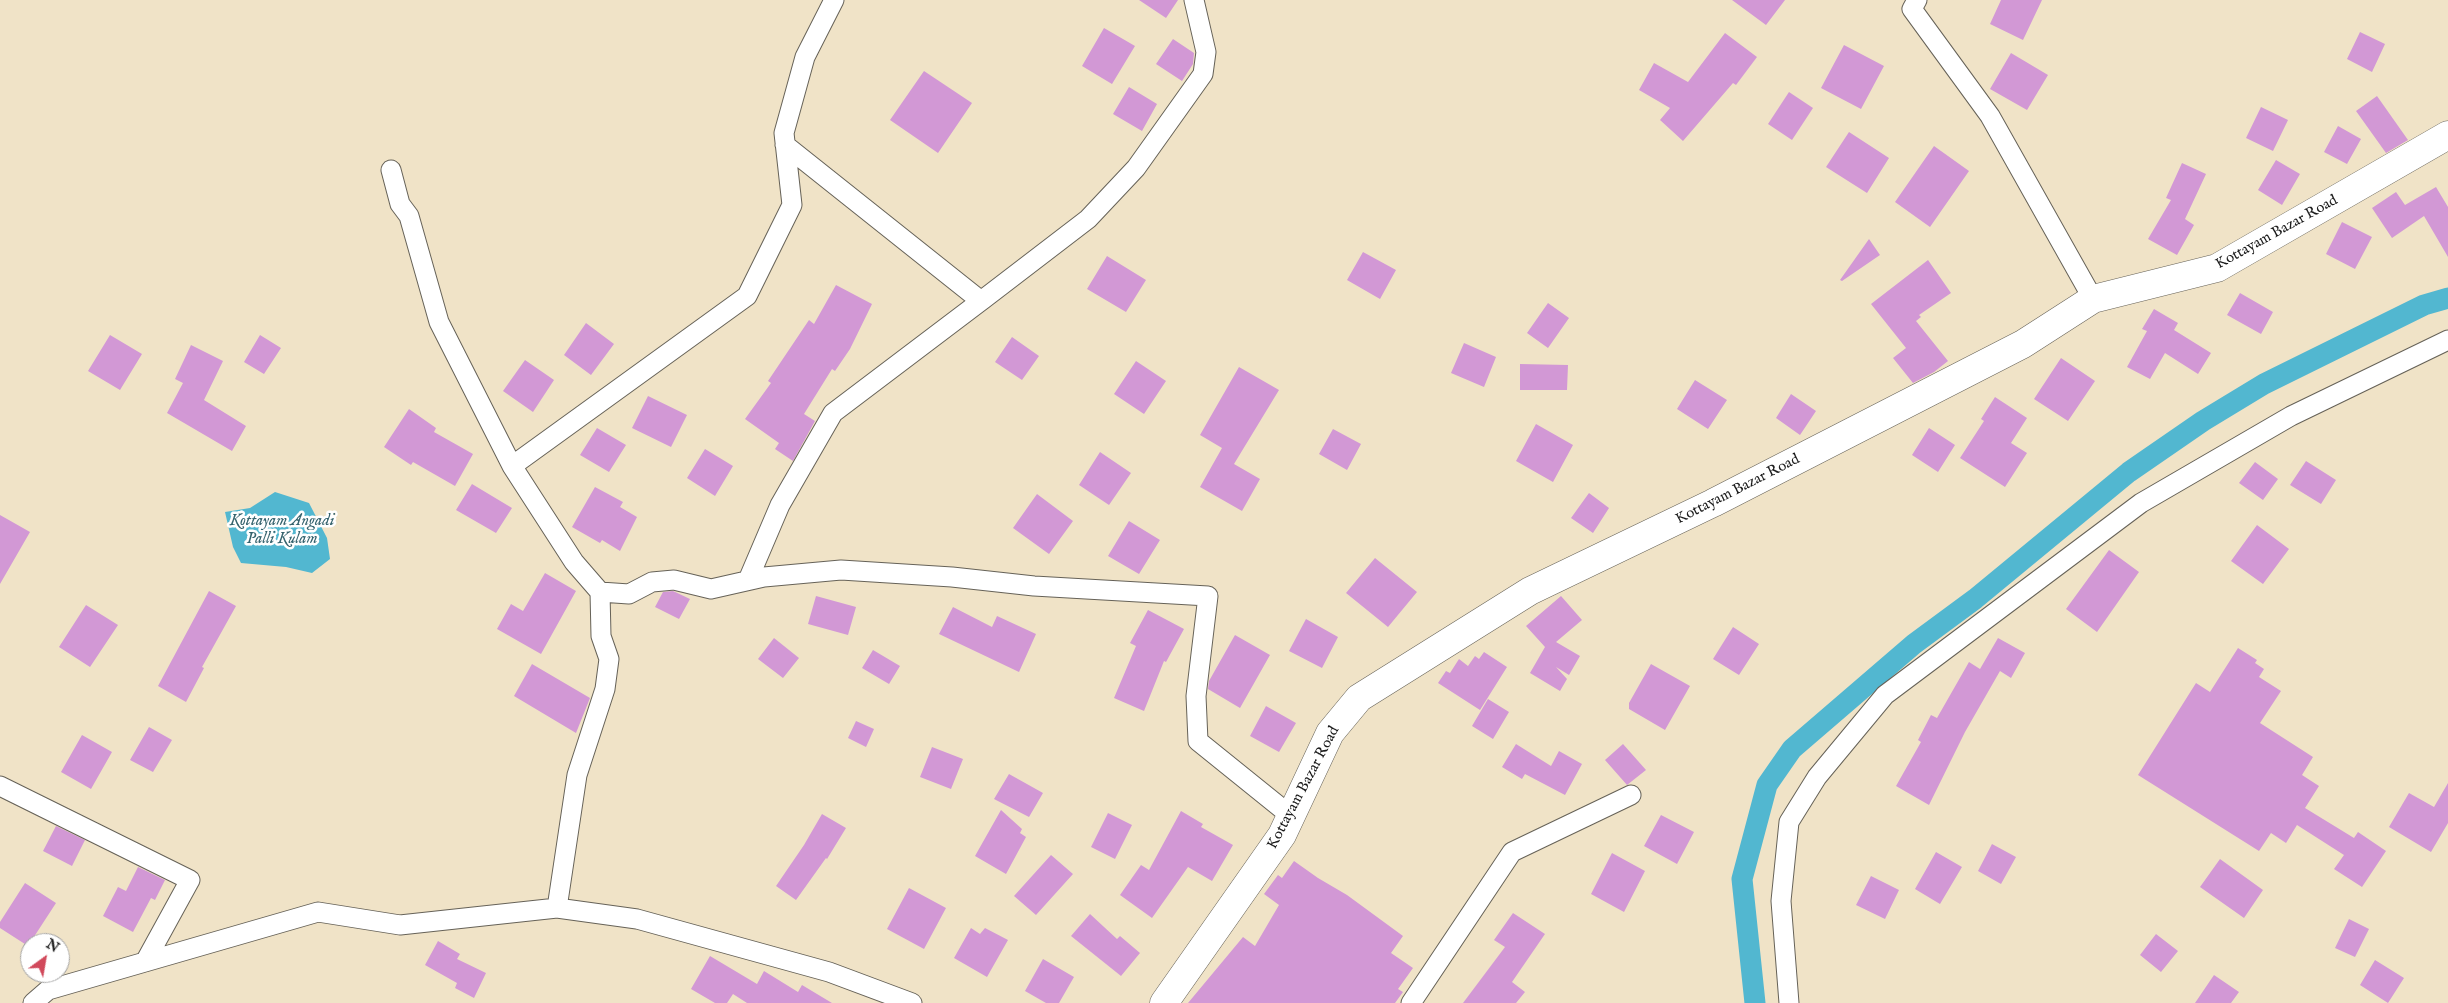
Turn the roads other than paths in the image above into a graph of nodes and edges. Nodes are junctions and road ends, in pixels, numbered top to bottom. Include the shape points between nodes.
1 (834, 0) edge
2 (1194, 0) edge
3 (1917, 0) edge
4 (2448, 136) edge
5 (785, 145) junction
6 (391, 170) dead end
7 (2093, 299) junction
8 (982, 302) junction
9 (2448, 340) edge
10 (512, 466) junction
11 (748, 580) junction
12 (600, 592) junction
13 (0, 786) edge
14 (1631, 795) dead end
15 (1291, 816) junction
16 (557, 908) junction
17 (145, 962) junction
18 (38, 1000) edge
19 (912, 1003) edge
20 (1164, 1003) edge
21 (1412, 1003) edge
22 (1789, 1003) edge

1 - 5 street via 805,57 784,133
2 - 8 street via 1206,52 1204,74 1136,168 1088,219
3 - 7 street via 1912,9 1990,116
4 - 7 main road, Kottayam Bazar Road via 2217,268
5 - 8 street
5 - 10 street via 792,205 747,296
6 - 10 street via 400,204 409,216 439,322
7 - 15 main road, Kottayam Bazar Road via 2014,348 1714,503 1530,591 1359,698 1330,734
8 - 11 street via 833,413 780,506
9 - 22 street via 2291,416 2141,503 1885,695 1817,777 1789,822 1780,901
10 - 12 street via 574,562
11 - 12 street via 711,589 674,580 652,582 629,594
11 - 15 street via 841,570 1208,596 1196,696 1198,741
12 - 16 street via 600,636 609,658 605,689 577,775
13 - 17 street via 190,880
14 - 21 street via 1512,852
15 - 20 main road, Kottayam Bazar Road via 1282,835
16 - 17 street via 400,925 318,912
16 - 19 street via 637,919 829,972
17 - 18 street

